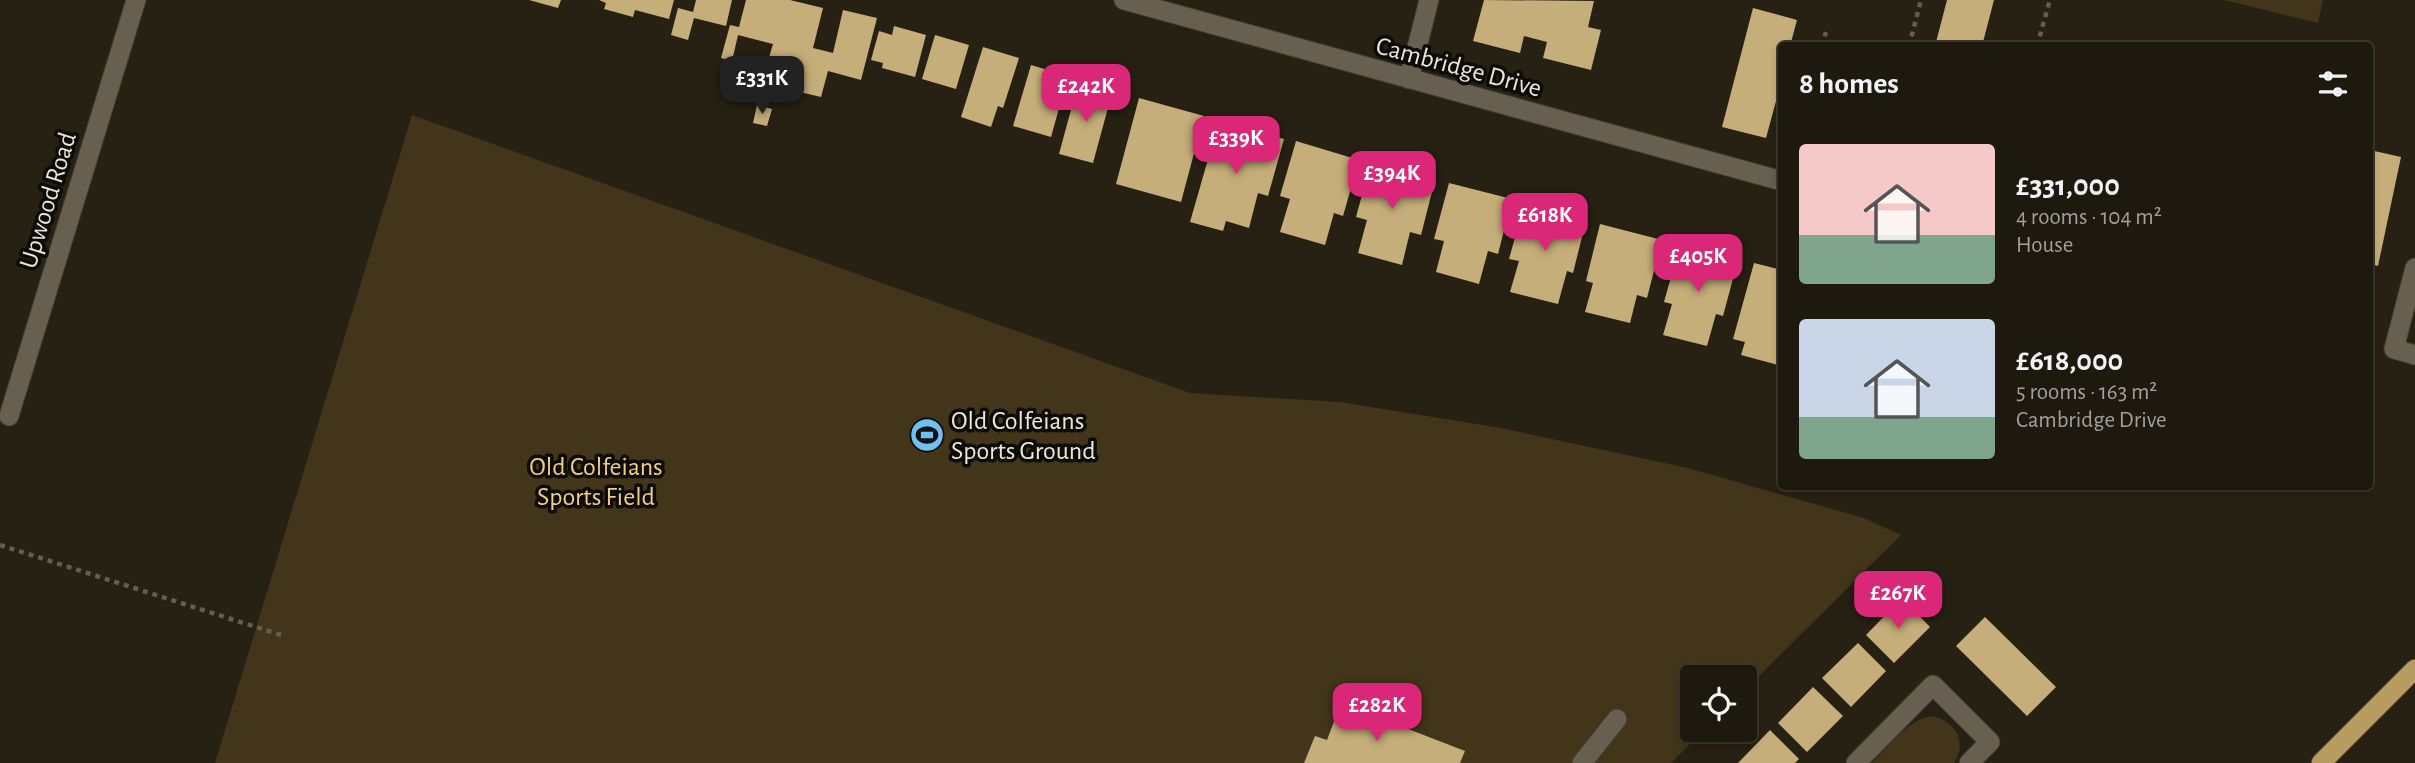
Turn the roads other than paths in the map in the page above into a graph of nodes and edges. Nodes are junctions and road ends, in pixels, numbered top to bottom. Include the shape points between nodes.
1 (136, 0) edge
2 (1124, 0) edge
3 (1430, 0) edge
4 (1409, 79) junction
5 (1778, 180) edge
6 (2415, 268) edge
7 (2415, 355) edge
8 (9, 416) dead end
9 (2415, 669) edge
10 (1617, 719) dead end
11 (1582, 763) edge
12 (1856, 763) edge
13 (1969, 763) edge
14 (2321, 763) edge

1 - 8 street, Upwood Road
2 - 4 street, Cambridge Drive
3 - 4 street
4 - 5 street, Cambridge Drive
6 - 7 street via 2394,349
9 - 14 highway
10 - 11 street
12 - 13 street via 1933,685 1990,742

